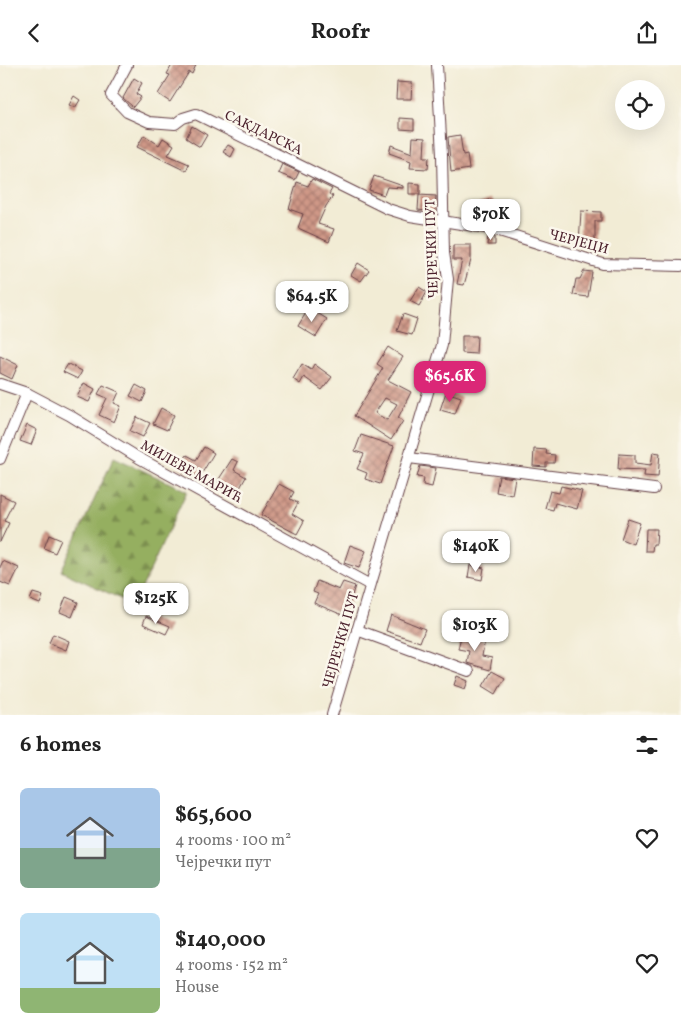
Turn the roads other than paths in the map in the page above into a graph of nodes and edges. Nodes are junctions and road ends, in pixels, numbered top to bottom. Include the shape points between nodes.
1 (126, 65) edge
2 (436, 65) edge
3 (443, 219) junction
4 (681, 266) edge
5 (0, 384) edge
6 (27, 393) junction
7 (409, 458) junction
8 (0, 459) edge
9 (654, 489) dead end
10 (370, 585) junction
11 (357, 629) junction
12 (469, 671) dead end
13 (332, 715) edge

1 - 3 street, САКДАРСКА via 111,95 137,118 170,124 196,114 388,209 410,216
2 - 3 street, ЧЕЈРЕЧКИ ПУТ
3 - 4 street, ЧЕРЈЕЦИ via 493,229 603,264
3 - 7 street, ЧЕЈРЕЧКИ ПУТ via 448,279 442,345
5 - 6 street, МИЛЕВЕ МAРИЋ
6 - 8 street
6 - 10 street, МИЛЕВЕ МAРИЋ
7 - 9 street
7 - 10 street, ЧЕЈРЕЧКИ ПУТ
10 - 11 street, ЧЕЈРЕЧКИ ПУТ
11 - 12 street
11 - 13 street, ЧЕЈРЕЧКИ ПУТ

